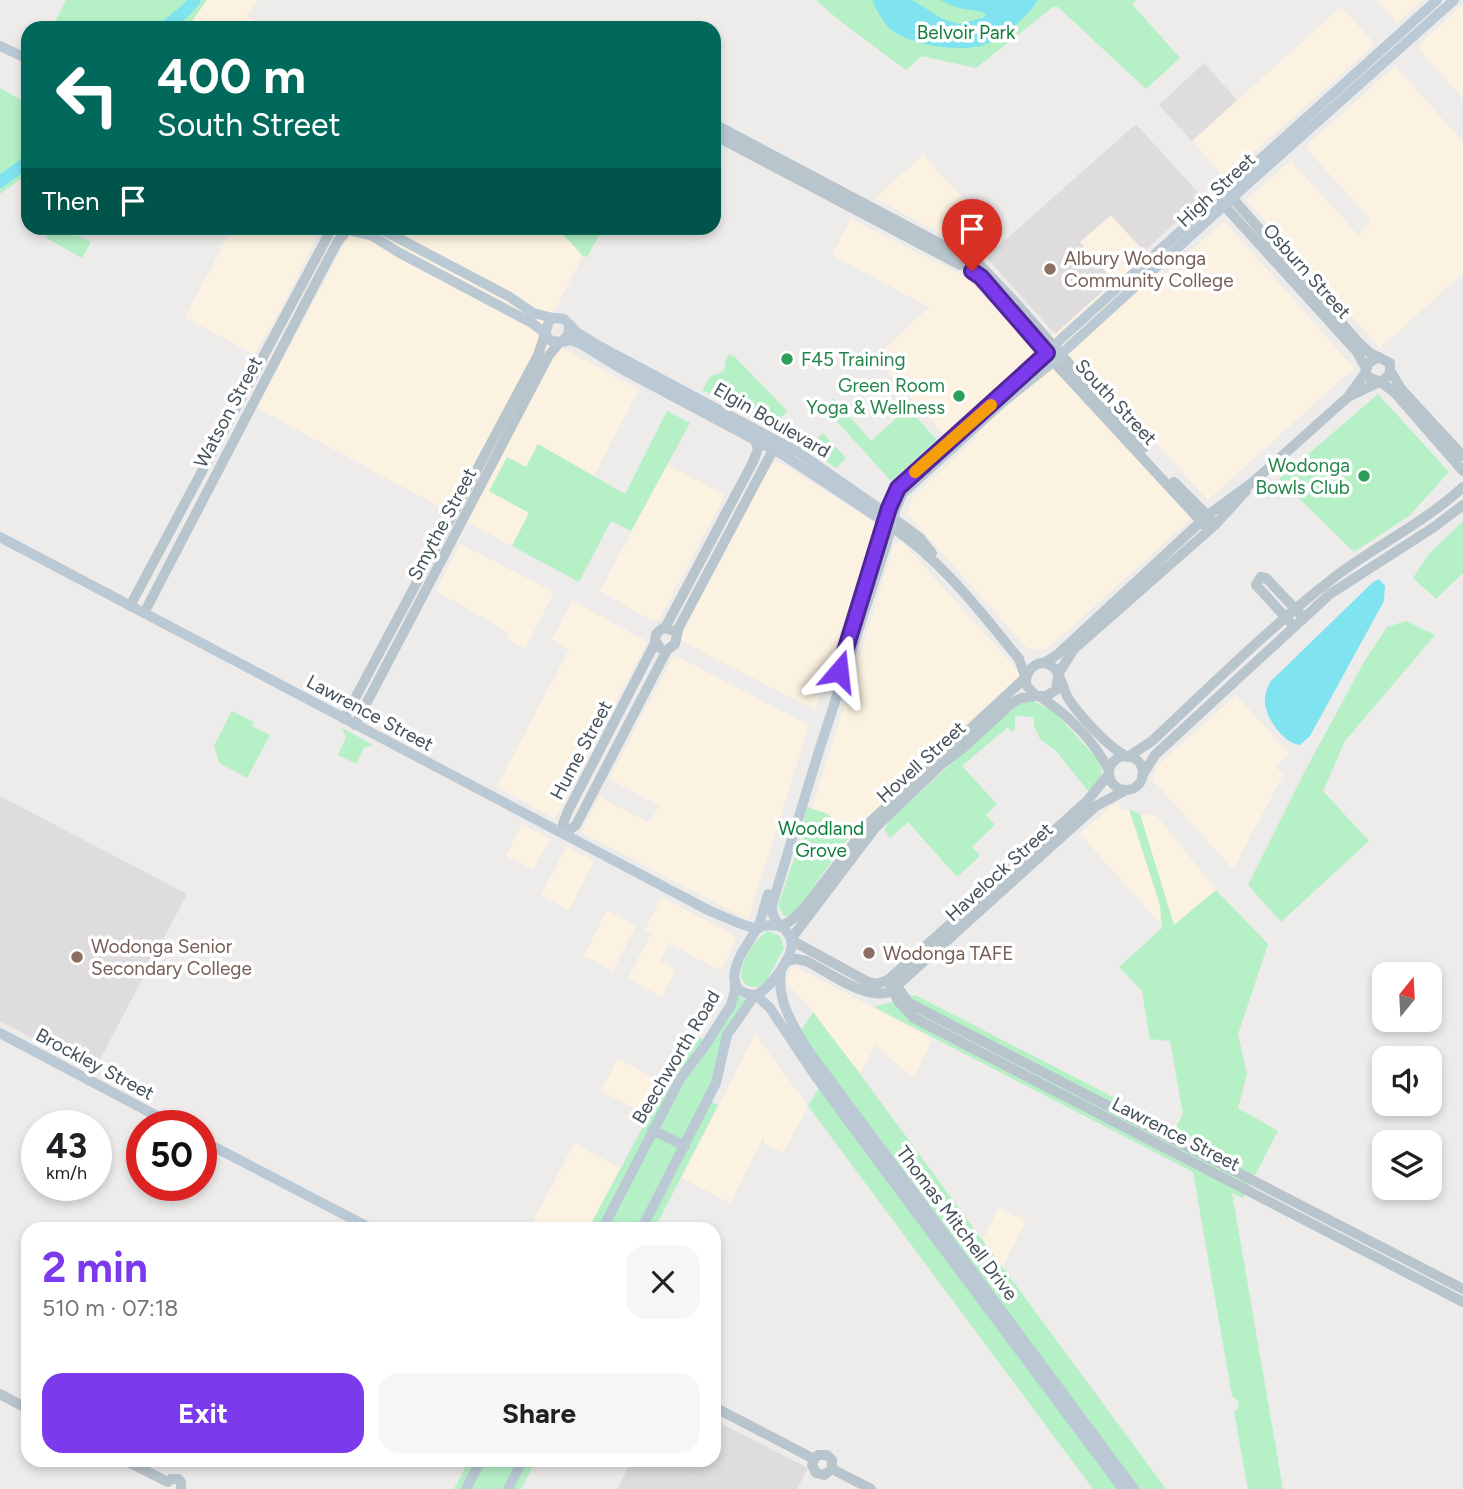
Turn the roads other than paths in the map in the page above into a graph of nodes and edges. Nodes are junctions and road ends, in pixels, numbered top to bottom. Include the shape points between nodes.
1 (1437, 0) edge
2 (1454, 0) edge
3 (1392, 41) junction
4 (0, 46) edge
5 (1399, 49) junction
6 (21, 56) edge
7 (721, 128) edge
8 (721, 138) edge
9 (805, 178) junction
10 (1225, 198) junction
11 (328, 235) edge
12 (342, 235) edge
13 (371, 235) edge
14 (392, 235) edge
15 (1264, 243) junction
16 (939, 249) junction
17 (967, 255) junction
18 (979, 264) junction
19 (312, 265) junction
20 (964, 267) junction
21 (322, 271) junction
22 (292, 302) junction
23 (303, 308) junction
24 (553, 318) junction
25 (569, 325) junction
26 (545, 334) junction
27 (561, 342) junction
28 (1054, 354) junction
29 (1379, 356) junction
30 (1366, 370) junction
31 (1391, 372) junction
32 (1380, 382) junction
33 (521, 385) junction
34 (531, 390) junction
35 (244, 392) junction
36 (256, 397) junction
37 (1348, 397) junction
38 (234, 411) junction
39 (245, 417) junction
40 (503, 420) junction
41 (513, 425) junction
42 (1125, 431) junction
43 (223, 433) junction
44 (769, 436) junction
45 (234, 439) junction
46 (755, 440) junction
47 (773, 450) junction
48 (1463, 456) edge
49 (1463, 471) edge
50 (1463, 487) edge
51 (459, 501) junction
52 (738, 503) junction
53 (1463, 505) edge
54 (471, 507) junction
55 (889, 520) junction
56 (1209, 523) junction
57 (447, 525) junction
58 (458, 530) junction
59 (0, 537) edge
60 (711, 553) junction
61 (428, 561) junction
62 (439, 566) junction
63 (145, 579) junction
64 (689, 584) junction
65 (158, 586) junction
66 (699, 589) junction
67 (1119, 603) junction
68 (130, 606) junction
69 (144, 613) junction
70 (1300, 614) junction
71 (1291, 622) junction
72 (665, 628) junction
73 (997, 632) junction
74 (676, 635) junction
75 (655, 643) junction
76 (667, 650) junction
77 (1043, 663) junction
78 (1058, 675) junction
79 (1026, 677) junction
80 (366, 678) junction
81 (377, 684) junction
82 (632, 691) junction
83 (643, 696) junction
84 (1038, 696) junction
85 (344, 719) junction
86 (1174, 721) junction
87 (355, 724) junction
88 (1182, 730) junction
89 (961, 744) junction
90 (1127, 757) junction
91 (596, 760) junction
92 (607, 766) junction
93 (1109, 773) junction
94 (1142, 776) junction
95 (1126, 790) junction
96 (568, 811) junction
97 (580, 817) junction
98 (873, 825) junction
99 (564, 834) junction
100 (1017, 862) junction
101 (1027, 871) junction
102 (725, 918) junction
103 (780, 926) junction
104 (757, 929) junction
105 (791, 939) junction
106 (744, 948) junction
107 (812, 952) junction
108 (784, 963) junction
109 (817, 967) junction
110 (734, 978) junction
111 (892, 986) junction
112 (756, 995) junction
113 (0, 1033) edge
114 (1000, 1050) junction
115 (995, 1060) junction
116 (146, 1110) edge
117 (852, 1119) junction
118 (652, 1130) junction
119 (685, 1146) junction
120 (217, 1148) edge
121 (1194, 1150) junction
122 (1189, 1161) junction
123 (1320, 1221) junction
124 (358, 1222) edge
125 (606, 1222) edge
126 (645, 1222) edge
127 (1422, 1268) junction
128 (1417, 1278) junction
129 (1463, 1289) edge
130 (1463, 1302) edge
131 (0, 1394) edge
132 (21, 1405) edge
133 (721, 1411) edge
134 (1090, 1437) junction
135 (136, 1467) edge
136 (477, 1467) edge
137 (519, 1467) edge
138 (168, 1486) edge
139 (181, 1489) edge
140 (466, 1489) edge
141 (508, 1489) edge
142 (871, 1489) edge
143 (1123, 1489) edge
144 (1134, 1489) edge

1 - 3 main road, High Street
2 - 5 main road, High Street
3 - 5 street
3 - 10 main road, High Street
4 - 6 main road
5 - 10 main road, High Street
7 - 9 street, South Street
8 - 9 street, South Street
9 - 16 street, South Street
10 - 15 street, Osburn Street
10 - 28 main road, High Street
11 - 19 street, Watson Street
12 - 21 street, Watson Street
13 - 26 main road
14 - 24 main road via 533,313
15 - 29 street, Osburn Street via 1360,344
15 - 30 street, Osburn Street via 1357,352
16 - 17 street, South Street
16 - 20 street, South Street
17 - 18 street via 975,256
17 - 20 street via 962,258
18 - 20 street via 975,269
18 - 28 street, South Street
19 - 21 street
19 - 22 street, Watson Street
20 - 28 street, South Street via 981,277
21 - 23 street, Watson Street
22 - 23 street
22 - 35 street, Watson Street
23 - 36 street, Watson Street
24 - 25 main road via 562,318
24 - 26 main road
25 - 27 main road
25 - 44 main road, Elgin Boulevard via 602,348
26 - 27 main road via 551,341
26 - 33 street, Smythe Street
27 - 34 street, Smythe Street
27 - 46 main road, Elgin Boulevard via 581,344
28 - 42 street, South Street
28 - 42 street, South Street via 1120,420
28 - 55 main road, High Street via 910,485
29 - 30 street via 1370,360
29 - 31 street via 1390,363
30 - 32 street via 1369,378
30 - 37 street
31 - 32 street
31 - 48 street
32 - 37 street
32 - 49 street
33 - 34 street
33 - 40 street, Smythe Street
34 - 41 street, Smythe Street
35 - 36 street
35 - 38 street, Watson Street
36 - 39 street, Watson Street
37 - 56 street
38 - 39 street
38 - 43 street, Watson Street
39 - 45 street, Watson Street
40 - 41 street
40 - 51 street, Smythe Street
41 - 54 street, Smythe Street
42 - 56 street, South Street
43 - 45 street
43 - 63 street, Watson Street
44 - 47 street
44 - 55 main road, Elgin Boulevard via 805,456
45 - 65 street, Watson Street
46 - 47 main road, Elgin Boulevard
46 - 52 street via 758,453
47 - 52 street
47 - 55 main road, Elgin Boulevard
50 - 70 street via 1413,527 1339,574
51 - 54 street
51 - 57 street, Smythe Street
52 - 60 street
53 - 70 street
54 - 58 street, Smythe Street
55 - 73 street, Elgin Boulevard
55 - 103 main road, High Street via 772,907
55 - 104 main road, High Street
56 - 67 street
57 - 58 street
57 - 61 street, Smythe Street
58 - 62 street, Smythe Street
59 - 68 main road, Lawrence Street
60 - 64 street
60 - 66 street
61 - 62 street
61 - 80 street, Smythe Street
62 - 81 street, Smythe Street
63 - 65 street
63 - 68 street, Watson Street
64 - 66 street
64 - 72 street
65 - 69 street, Watson Street
66 - 74 street
67 - 77 street
67 - 78 street via 1071,652
68 - 69 main road, Lawrence Street
69 - 85 main road, Lawrence Street
70 - 71 street
70 - 71 street via 1266,578 1259,578 1257,586
71 - 86 street
71 - 88 street
72 - 74 street
72 - 75 street via 656,634
73 - 77 street, Elgin Boulevard
73 - 79 street, Elgin Boulevard via 1022,664
74 - 76 street via 675,644
75 - 76 street
75 - 82 street, Hume Street
76 - 83 street, Hume Street
77 - 78 street
77 - 79 street via 1031,667
78 - 84 street via 1055,691
78 - 90 street via 1072,704 1111,748
79 - 84 street via 1028,689
79 - 89 street, Hovell Street
80 - 81 street
80 - 85 street, Smythe Street
81 - 87 street, Smythe Street
82 - 83 street
82 - 91 street, Hume Street
83 - 92 street, Hume Street
84 - 89 street, Hovell Street via 1012,703
84 - 93 street via 1063,714 1101,756
85 - 87 main road, Lawrence Street
86 - 88 street
86 - 90 street
87 - 99 main road, Lawrence Street
88 - 94 street via 1155,755
89 - 98 street, Hovell Street
90 - 93 street via 1114,761
90 - 94 street via 1140,764
91 - 92 street
91 - 96 street, Hume Street
92 - 97 street, Hume Street
93 - 95 street via 1113,785
93 - 100 street, Havelock Street via 1087,801
94 - 95 street via 1137,786
95 - 101 street, Havelock Street via 1100,803
96 - 97 street
96 - 99 street, Hume Street via 562,824
97 - 99 street, Hume Street
98 - 103 street, Hovell Street via 805,907
98 - 105 street, Hovell Street
99 - 102 main road, Lawrence Street
100 - 101 street
100 - 111 street, Havelock Street
101 - 111 street, Havelock Street
102 - 104 main road, Lawrence Street
102 - 106 main road, Lawrence Street via 743,934
103 - 104 main road
103 - 105 main road
104 - 106 main road
105 - 107 street
105 - 108 main road
106 - 110 main road
107 - 109 street
107 - 111 street via 868,982
108 - 109 street via 801,960
108 - 112 main road via 768,987
108 - 117 main road, Thomas Mitchell Drive via 780,991 791,1019
109 - 111 street via 876,994
110 - 112 main road via 742,990
110 - 118 main road, Beechworth Road via 729,1009 680,1079
111 - 114 street, Lawrence Street via 912,1004
111 - 115 street, Lawrence Street via 910,1016
112 - 117 main road, Thomas Mitchell Drive
112 - 119 main road, Beechworth Road via 727,1035 716,1083
113 - 116 main road, Brockley Street
114 - 115 street
114 - 121 street, Lawrence Street
115 - 122 street, Lawrence Street
117 - 134 main road, Thomas Mitchell Drive
118 - 119 main road
118 - 125 main road, Beechworth Road
119 - 126 main road, Beechworth Road
120 - 124 main road
121 - 122 street
121 - 123 street, Lawrence Street
122 - 123 street, Lawrence Street
123 - 127 street, Lawrence Street
123 - 128 street, Lawrence Street
127 - 128 street
127 - 129 street, Lawrence Street
128 - 130 street, Lawrence Street
131 - 132 street
133 - 142 street via 814,1459 816,1473 827,1474 832,1469
134 - 143 main road, Thomas Mitchell Drive
134 - 144 main road, Thomas Mitchell Drive
135 - 138 street
136 - 140 main road
137 - 141 main road
138 - 139 street via 178,1479

